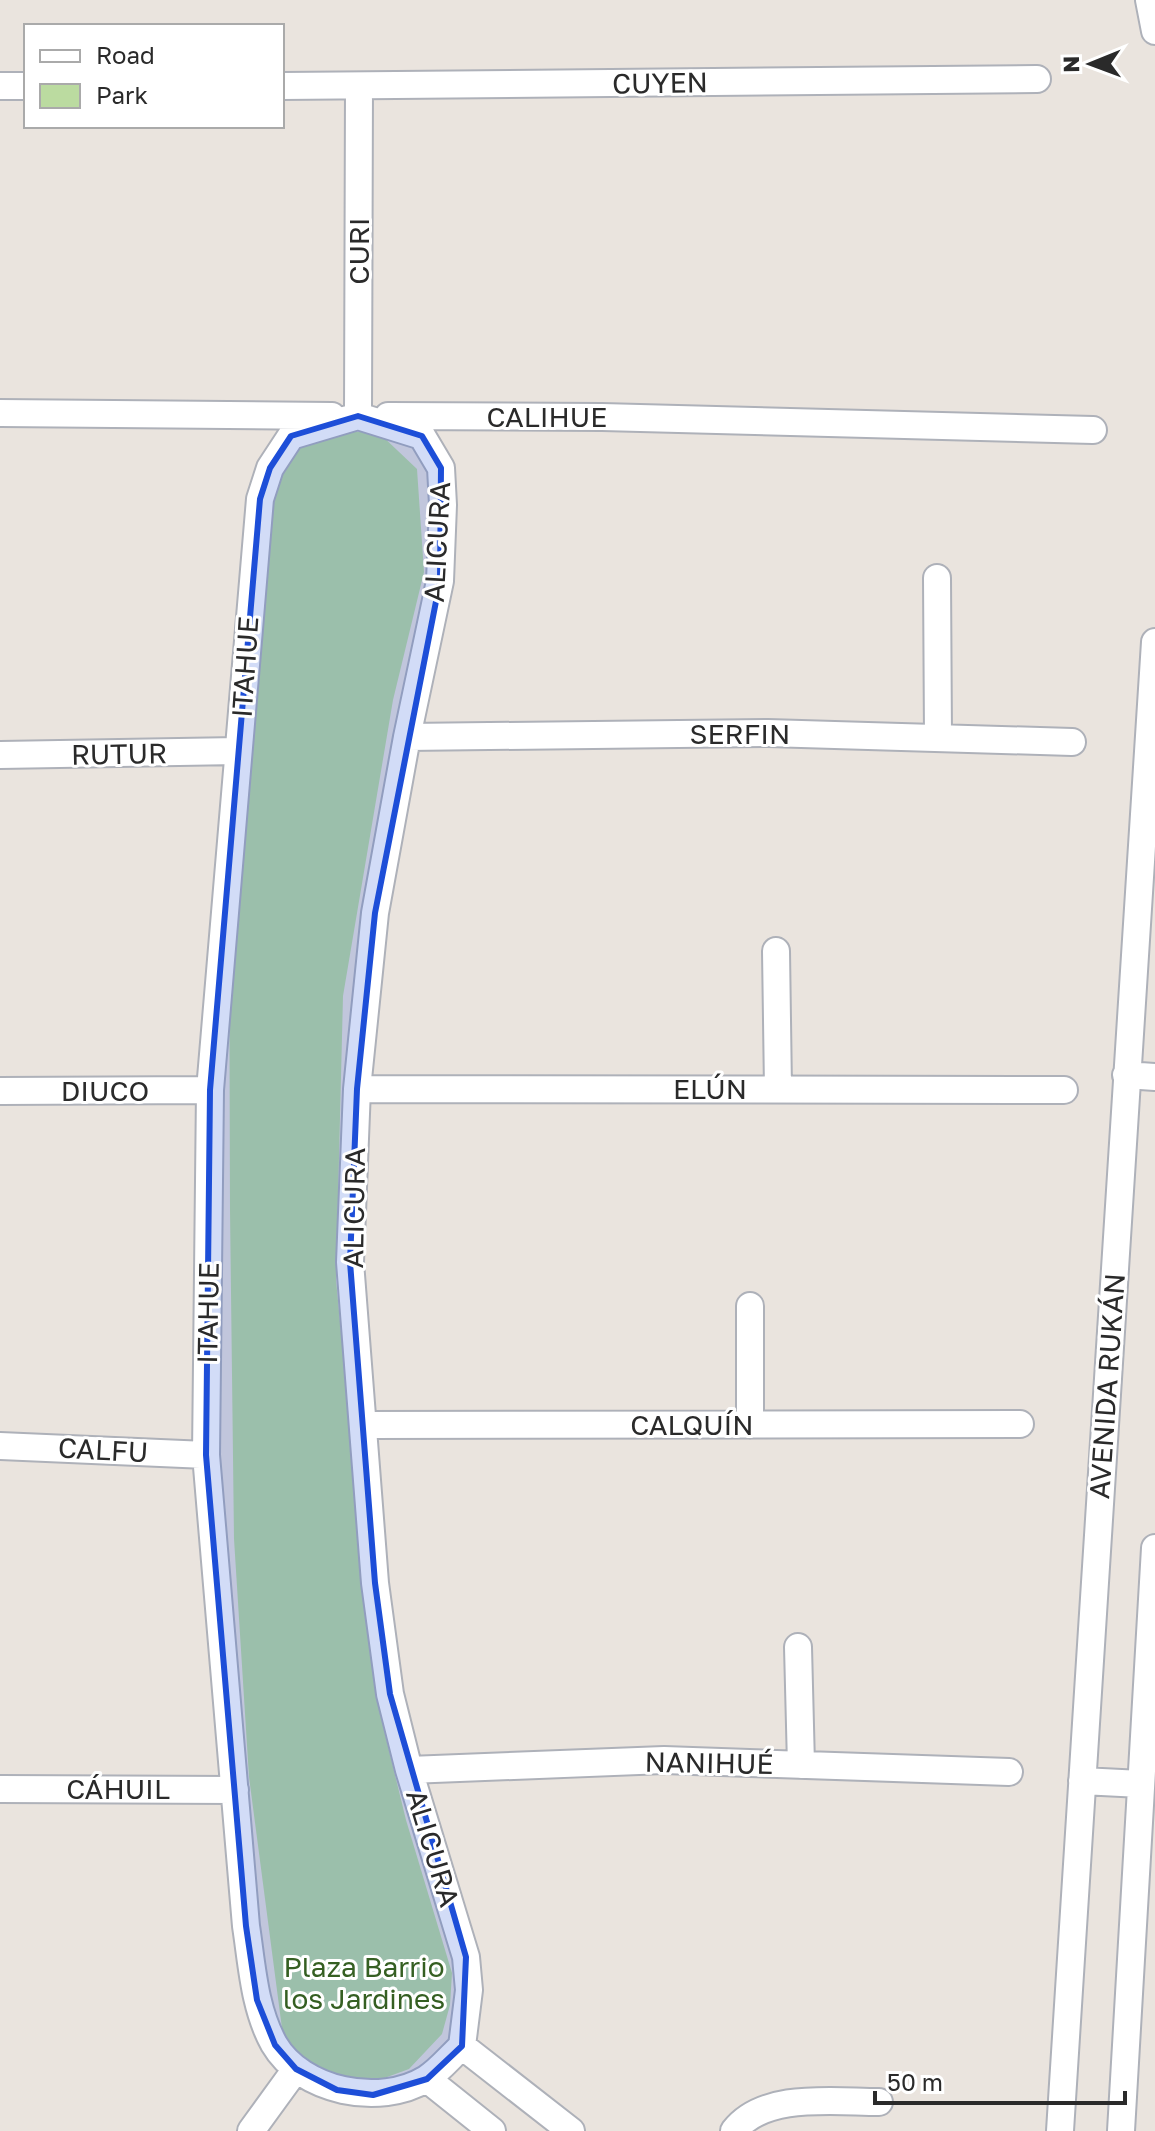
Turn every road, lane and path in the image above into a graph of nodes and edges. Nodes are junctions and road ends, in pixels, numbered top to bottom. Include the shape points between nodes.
1 (1149, 0) edge
2 (1155, 31) edge
3 (1037, 79) dead end
4 (0, 86) edge
5 (24, 86) edge
6 (284, 86) edge
7 (359, 86) junction
8 (0, 413) edge
9 (358, 416) junction
10 (1093, 430) dead end
11 (937, 578) dead end
12 (1155, 642) edge
13 (407, 737) junction
14 (938, 737) junction
15 (1072, 742) dead end
16 (238, 751) junction
17 (0, 755) edge
18 (776, 951) dead end
19 (1126, 1075) junction
20 (1155, 1077) edge
21 (357, 1089) junction
22 (778, 1089) junction
23 (210, 1090) junction
24 (1064, 1090) dead end
25 (0, 1091) edge
26 (750, 1306) dead end
27 (1020, 1424) dead end
28 (364, 1425) junction
29 (750, 1425) junction
30 (0, 1446) edge
31 (206, 1455) junction
32 (1155, 1548) edge
33 (798, 1647) dead end
34 (801, 1765) junction
35 (409, 1770) junction
36 (1009, 1772) dead end
37 (1082, 1781) junction
38 (1141, 1784) junction
39 (0, 1789) edge
40 (235, 1790) junction
41 (462, 2046) junction
42 (296, 2069) junction
43 (427, 2079) junction
44 (879, 2102) dead end
45 (251, 2131) edge
46 (492, 2131) edge
47 (571, 2131) edge
48 (734, 2131) edge
49 (1060, 2131) edge
50 (1121, 2131) edge

1 - 2 street
3 - 7 street, CUYEN
4 - 5 street
6 - 7 street, CUYEN
7 - 9 street, CURI
8 - 9 street, CALIHUE
9 - 10 street, CALIHUE
9 - 13 street, ALICURA via 422,436 441,468 440,581
9 - 16 street, ITAHUE via 291,436 270,468 260,499
11 - 14 street
12 - 19 street, AVENIDA RUKÁN
13 - 14 street, SERFIN
13 - 21 street, ALICURA via 375,913
14 - 15 street, SERFIN
16 - 17 street, RUTUR
16 - 23 street, ITAHUE
18 - 22 street
19 - 20 street
19 - 37 street, AVENIDA RUKÁN
21 - 22 street, ELÚN
21 - 28 street, ALICURA via 350,1262
22 - 24 street, ELÚN
23 - 25 street, DIUCO
23 - 31 street, ITAHUE
26 - 29 street
27 - 29 street, CALQUÍN
28 - 29 street, CALQUÍN
28 - 35 street, ALICURA via 377,1597 390,1694
30 - 31 street, CALFU
31 - 40 street, ITAHUE
32 - 38 street
33 - 34 street
34 - 35 street, NANIHUÉ via 664,1760
34 - 36 street, NANIHUÉ
35 - 41 street, ALICURA via 466,1957 469,1990
37 - 38 street
37 - 49 street, AVENIDA RUKÁN
38 - 50 street
39 - 40 street, CÁHUIL
40 - 42 street, ITAHUE via 257,2000 275,2045
41 - 43 street, ITAHUE
41 - 47 street
42 - 43 street, ITAHUE via 337,2090 373,2095
42 - 45 street
43 - 46 street
44 - 48 street via 791,2101 744,2117

